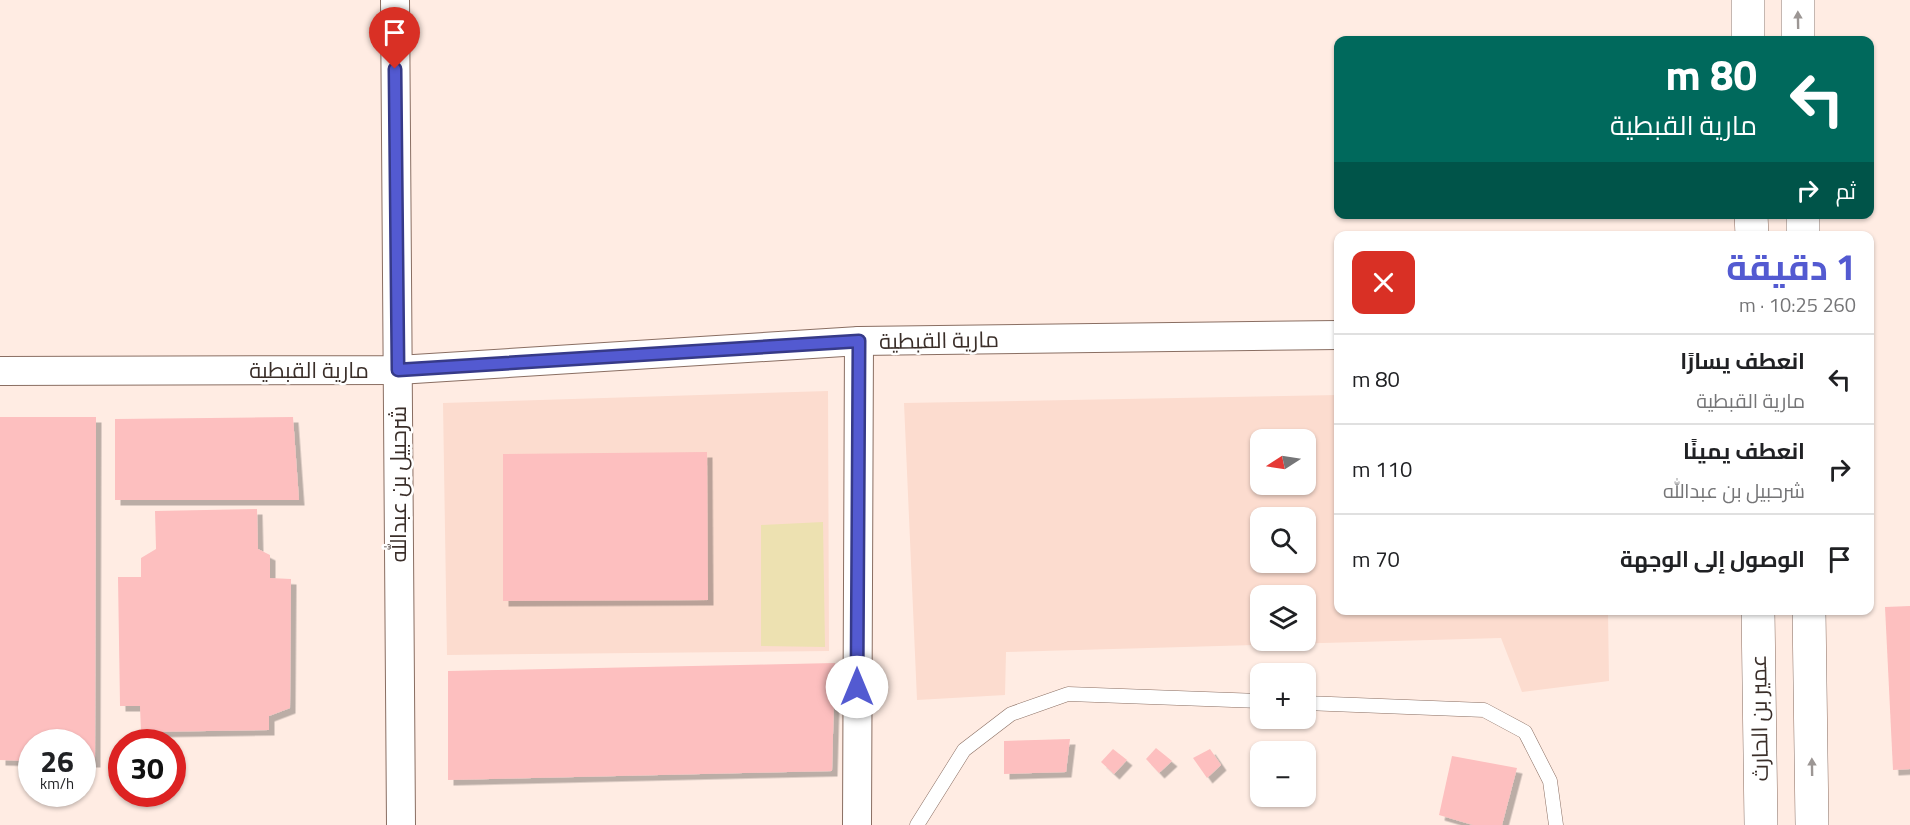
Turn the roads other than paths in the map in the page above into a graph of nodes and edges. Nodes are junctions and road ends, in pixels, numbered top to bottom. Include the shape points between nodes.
1 (395, 0) edge
2 (1748, 0) edge
3 (1798, 0) edge
4 (1748, 36) edge
5 (1798, 36) edge
6 (1334, 335) edge
7 (859, 341) junction
8 (0, 370) edge
9 (398, 370) junction
10 (1758, 615) edge
11 (1809, 615) edge
12 (1250, 701) edge
13 (1316, 703) edge
14 (401, 825) edge
15 (857, 825) edge
16 (917, 825) edge
17 (1556, 825) edge
18 (1761, 825) edge
19 (1812, 825) edge

1 - 9 street, شرحبيل بن عبدالله
2 - 4 street
5 -> 3 street
6 - 7 street, مارية القبطية
7 - 9 street, مارية القبطية
7 - 15 street
8 - 9 street, مارية القبطية
9 - 14 street, شرحبيل بن عبدالله
10 - 18 street, عمير بن الحارث
19 -> 11 street
12 - 16 lane via 1068,694 1011,714 964,750
13 - 17 lane via 1484,710 1525,732 1550,781

